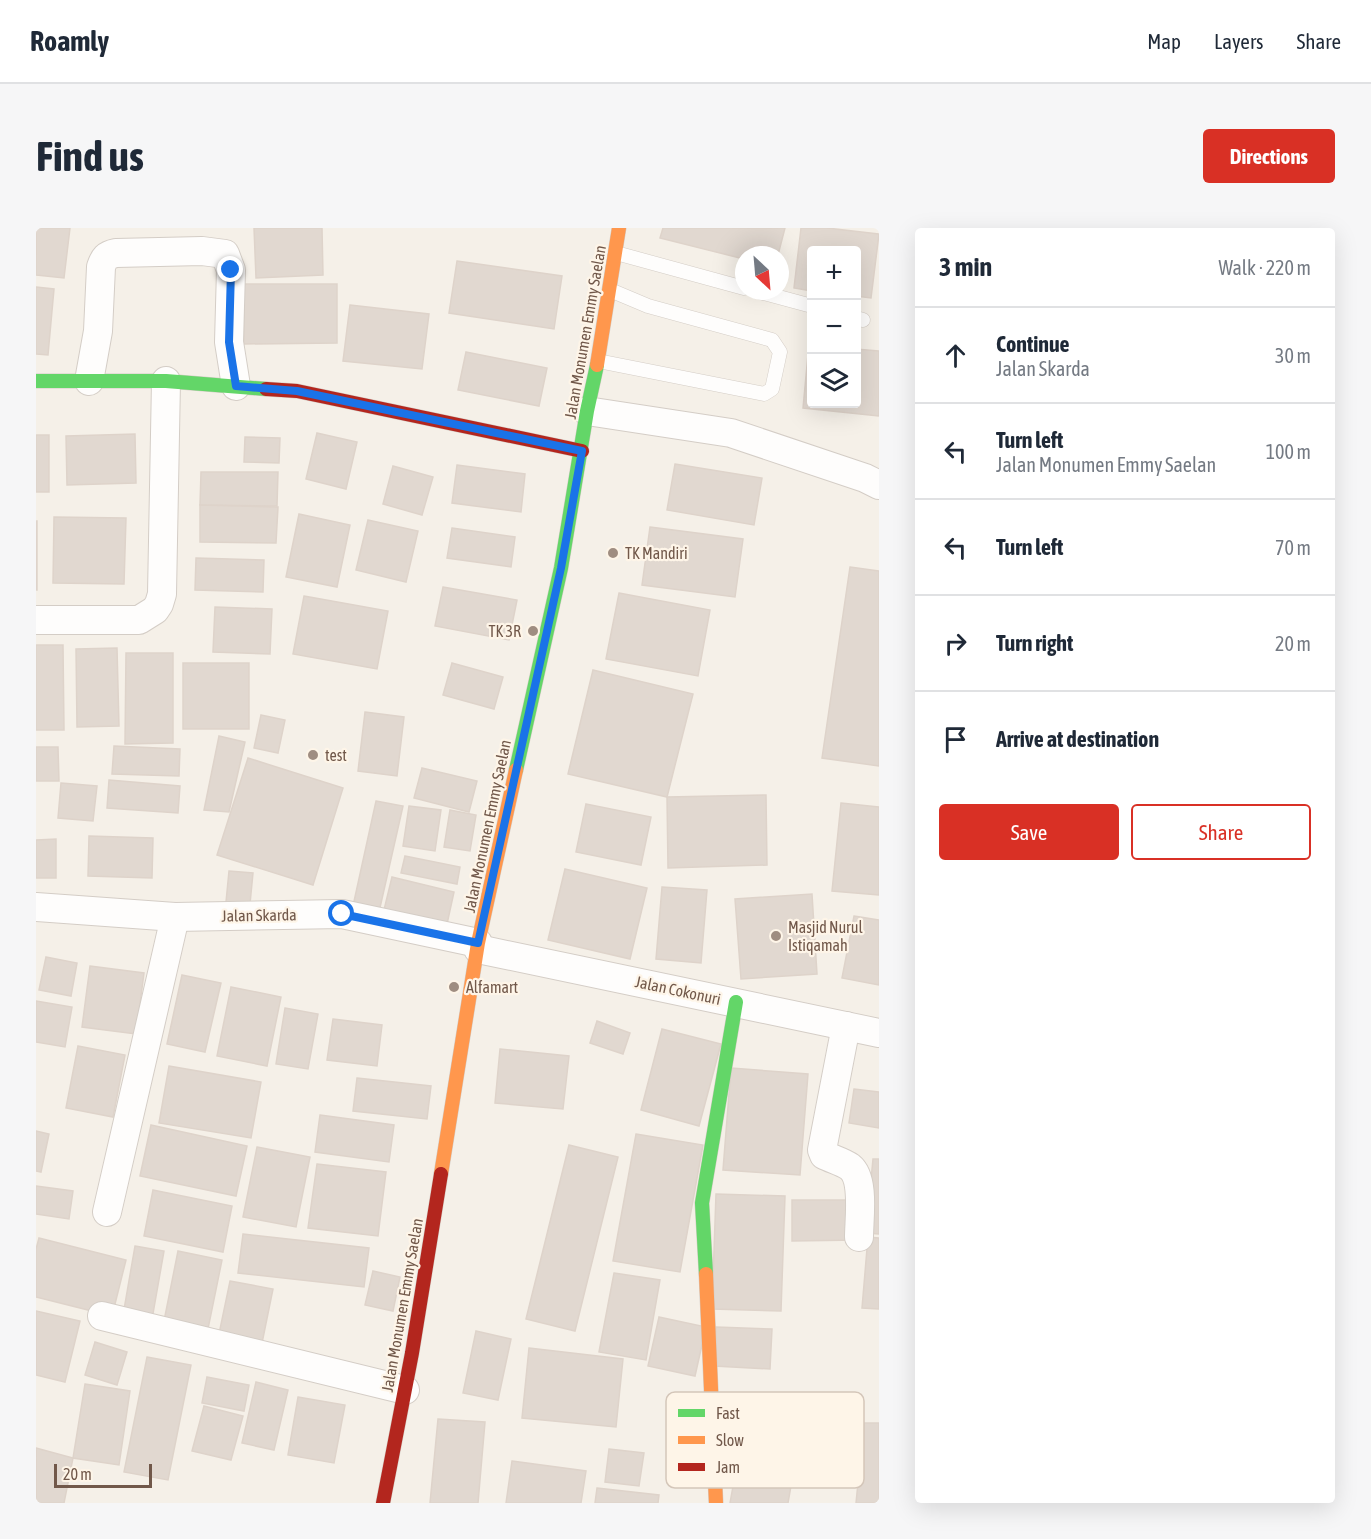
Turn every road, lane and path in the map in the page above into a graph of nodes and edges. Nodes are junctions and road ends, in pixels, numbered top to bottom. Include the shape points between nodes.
1 (619, 228) edge
2 (616, 254) junction
3 (735, 286) edge
4 (610, 290) junction
5 (789, 300) edge
6 (807, 305) edge
7 (598, 362) junction
8 (36, 381) edge
9 (89, 381) junction
10 (166, 381) junction
11 (236, 386) junction
12 (587, 411) junction
13 (582, 451) junction
14 (879, 485) edge
15 (36, 620) edge
16 (36, 907) edge
17 (175, 917) junction
18 (478, 946) junction
19 (736, 1002) junction
20 (846, 1026) junction
21 (879, 1032) edge
22 (107, 1212) dead end
23 (859, 1237) dead end
24 (102, 1316) dead end
25 (405, 1390) junction
26 (712, 1392) edge
27 (715, 1488) edge
28 (382, 1503) edge
29 (716, 1503) edge

1 - 2 street, Jalan Monumen Emmy Saelan
2 - 3 lane
2 - 4 street, Jalan Monumen Emmy Saelan
4 - 7 street, Jalan Monumen Emmy Saelan
4 - 7 lane via 648,306 772,340 780,351 772,389 764,394
5 - 6 lane
7 - 12 street, Jalan Monumen Emmy Saelan
8 - 9 street
9 - 10 street
9 - 11 street via 104,258 116,253 202,250 225,254 231,270 229,342
10 - 11 street
10 - 15 street via 159,604 139,620
11 - 13 street via 297,391
12 - 13 street, Jalan Monumen Emmy Saelan
12 - 14 street via 731,433
13 - 18 street, Jalan Monumen Emmy Saelan via 561,568
16 - 17 street, Jalan Skarda
17 - 18 street, Jalan Skarda via 342,914
17 - 22 street
18 - 19 street, Jalan Cokonuri
18 - 25 street, Jalan Monumen Emmy Saelan
19 - 20 street, Jalan Cokonuri
19 - 26 street via 702,1203
20 - 21 street, Jalan Cokonuri
20 - 23 street via 822,1153 848,1166 856,1175 860,1193
24 - 25 street
25 - 28 street, Jalan Monumen Emmy Saelan
27 - 29 street

